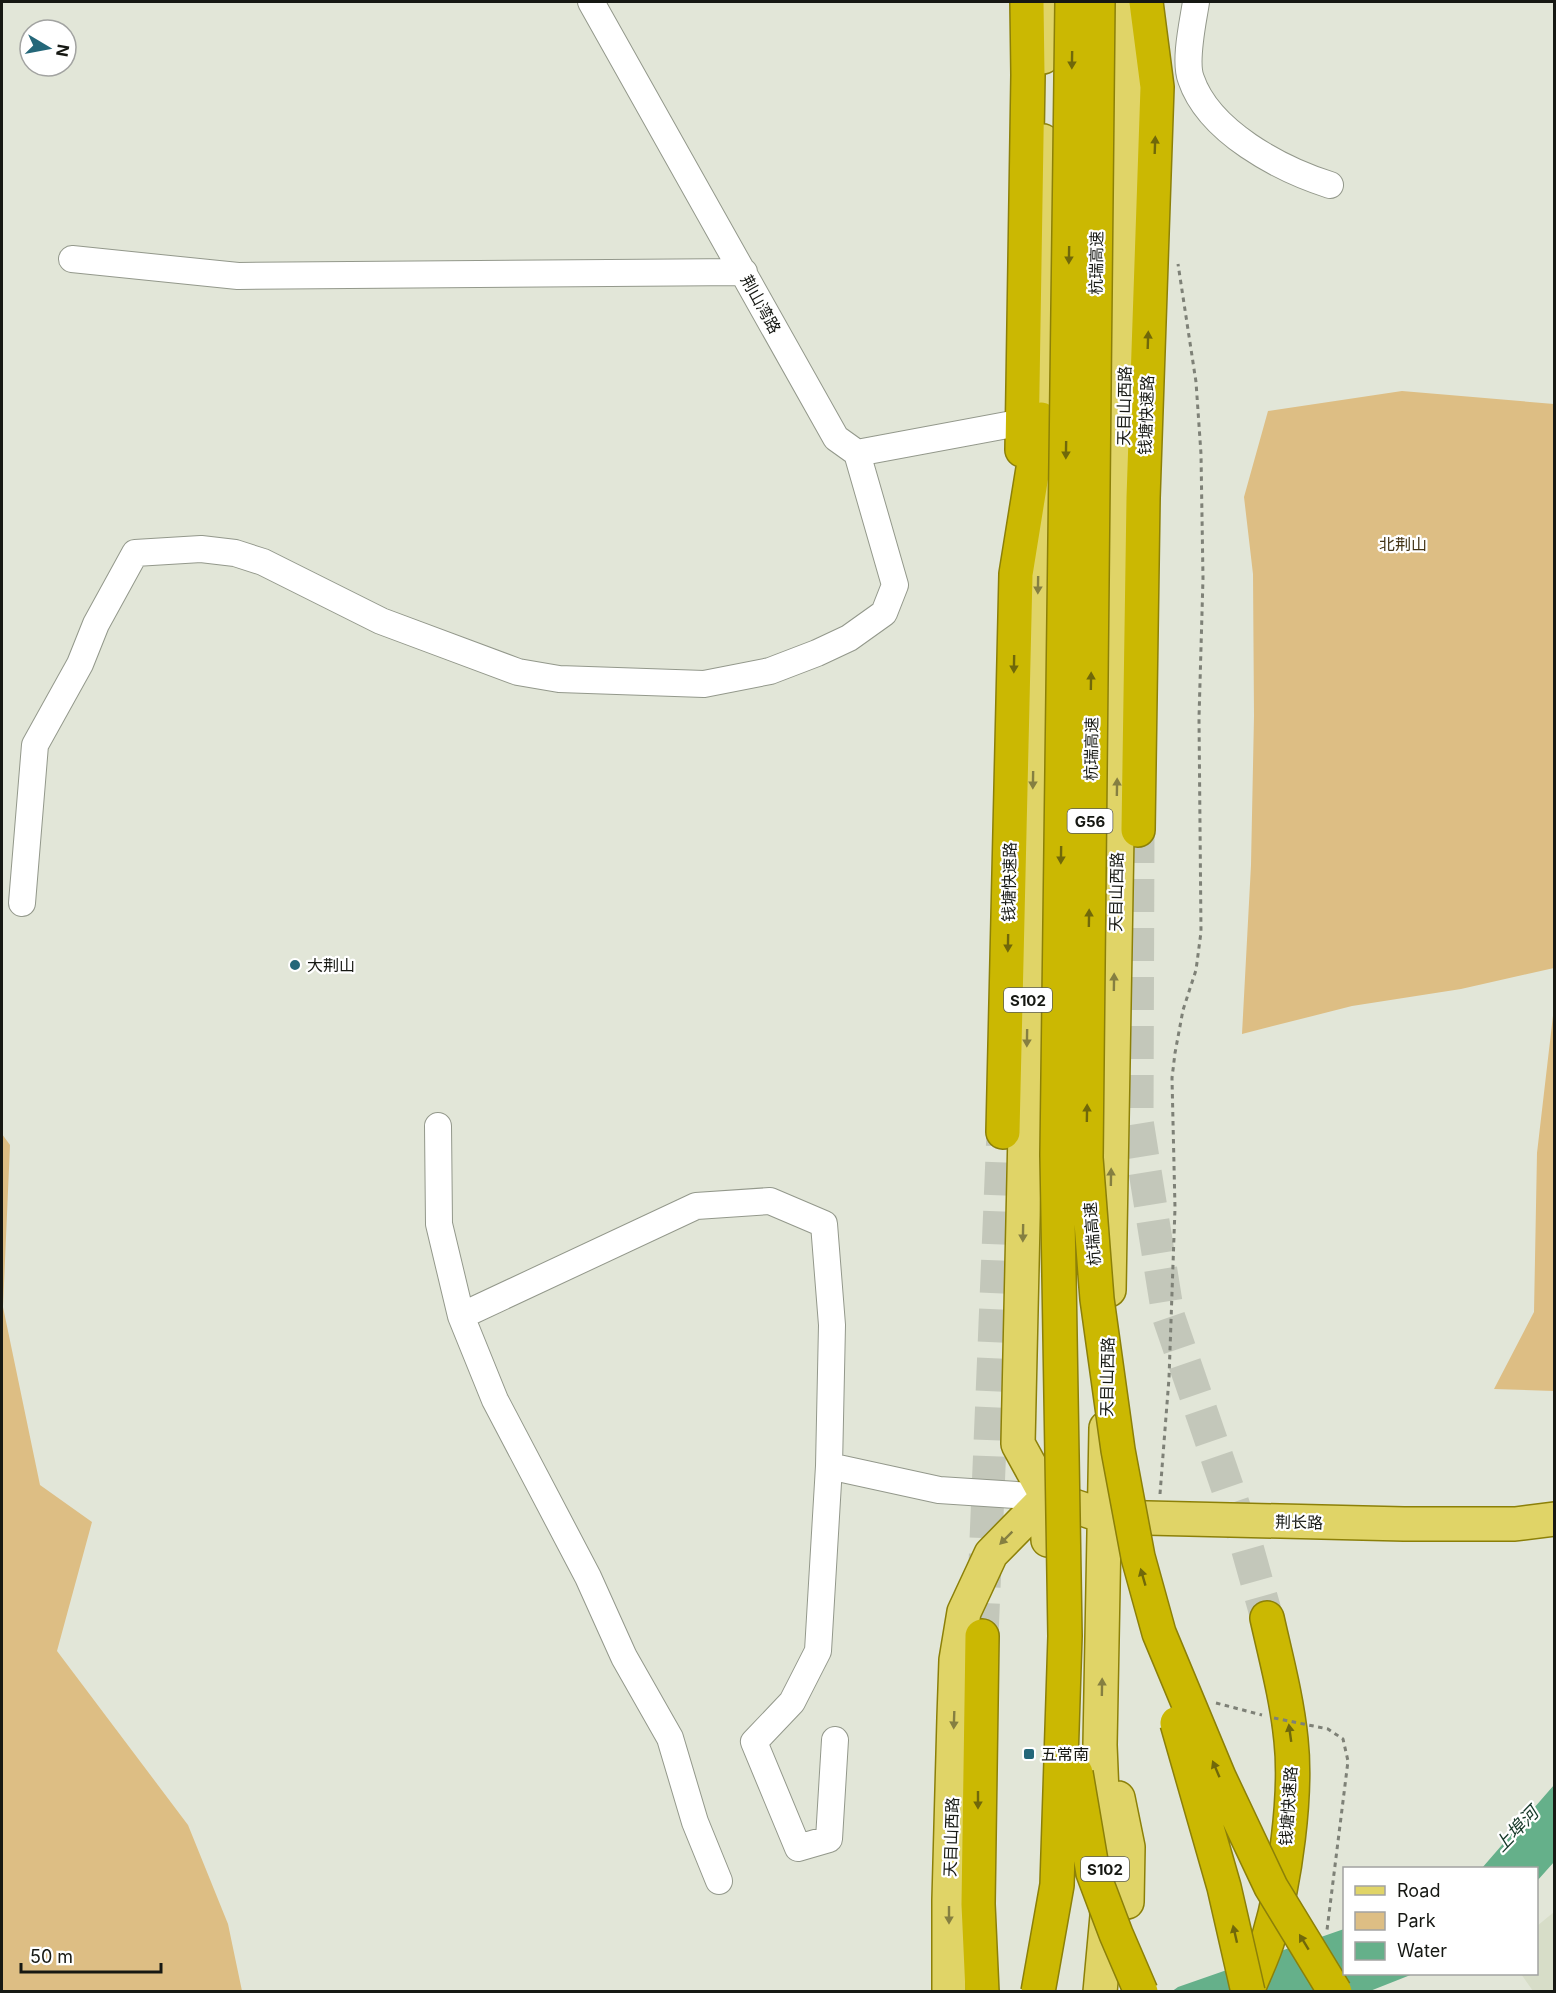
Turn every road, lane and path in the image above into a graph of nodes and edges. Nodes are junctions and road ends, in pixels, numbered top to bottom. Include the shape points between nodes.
1 (591, 2) edge
2 (1026, 2) edge
3 (1044, 2) edge
4 (1072, 2) edge
5 (1098, 2) edge
6 (1127, 2) edge
7 (1146, 2) edge
8 (1196, 2) edge
9 (1330, 185) dead end
10 (1178, 257) dead end
11 (72, 259) dead end
12 (744, 273) junction
13 (1032, 421) junction
14 (857, 453) junction
15 (1138, 830) tunnel mouth
16 (22, 903) dead end
17 (438, 1126) dead end
18 (1003, 1132) tunnel mouth
19 (461, 1316) junction
20 (829, 1466) junction
21 (1047, 1497) junction
22 (1106, 1517) junction
23 (1158, 1518) junction
24 (1554, 1520) edge
25 (1267, 1618) tunnel mouth
26 (1159, 1633) junction
27 (982, 1636) tunnel mouth
28 (1065, 1636) junction
29 (1274, 1718) dead end
30 (835, 1740) dead end
31 (1100, 1745) junction
32 (719, 1881) dead end
33 (1327, 1932) dead end
34 (949, 1992) edge
35 (982, 1992) edge
36 (1038, 1992) edge
37 (1047, 1992) edge
38 (1100, 1992) edge
39 (1117, 1992) edge
40 (1142, 1992) edge
41 (1247, 1992) edge
42 (1335, 1992) edge

1 - 12 street, 荆山湾路
2 - 13 highway, 钱塘快速路
3 - 13 main road, S102
4 -> 28 highway, 杭瑞高速 / G56, bridge via 1057,1155
26 -> 5 highway, 杭瑞高速 / G56, bridge via 1138,1557 1118,1450 1097,1299 1086,1158
22 -> 6 main road, 天目山西路 / S102 via 1128,208
15 -> 7 highway, 钱塘快速路 via 1143,498 1157,87
8 - 9 street via 1189,48 1190,78 1209,111 1234,136 1302,176
10 - 23 path via 1196,382 1201,454 1201,932 1172,1078 1175,1208 1169,1378
11 - 12 street via 237,276
12 - 14 street, 荆山湾路 via 836,438
13 - 14 street
13 -> 18 highway, 钱塘快速路 via 1016,574
13 -> 21 main road, S102 via 1018,1444
14 - 16 street via 895,585 884,614 849,638 817,653 770,671 704,684 559,679 518,672 381,621 263,562 235,553 201,549 135,553 35,745
17 - 19 street via 439,1224
19 - 20 street via 696,1206 770,1201 824,1224 832,1324
19 - 32 street via 495,1400 588,1577 624,1657 670,1738 695,1822
20 - 21 street via 939,1490
20 - 30 street via 818,1651 792,1702 754,1742 798,1848 829,1839
21 - 22 main road, 荆长路
21 -> 34 main road, 天目山西路 via 991,1554 964,1612 956,1660
21 - 37 main road, S102 via 1051,1691
22 - 23 main road, 荆长路
31 -> 22 main road, 天目山西路 / S102
23 - 24 main road, 荆长路 via 1404,1524
41 -> 25 highway, 钱塘快速路 via 1269,1936 1284,1863 1292,1790 1291,1741
41 -> 26 highway, bridge via 1224,1887 1166,1686
42 -> 26 highway, bridge via 1271,1887 1219,1777
27 -> 35 highway via 978,1905
28 - 36 highway, bridge via 1058,1885
28 - 40 highway, bridge via 1077,1786 1093,1873
29 - 33 path, bridge via 1328,1728 1343,1739 1348,1761
31 - 38 main road, 天目山西路 / S102 via 1107,1916
31 - 39 main road, 天目山西路 via 1116,1791 1128,1846

